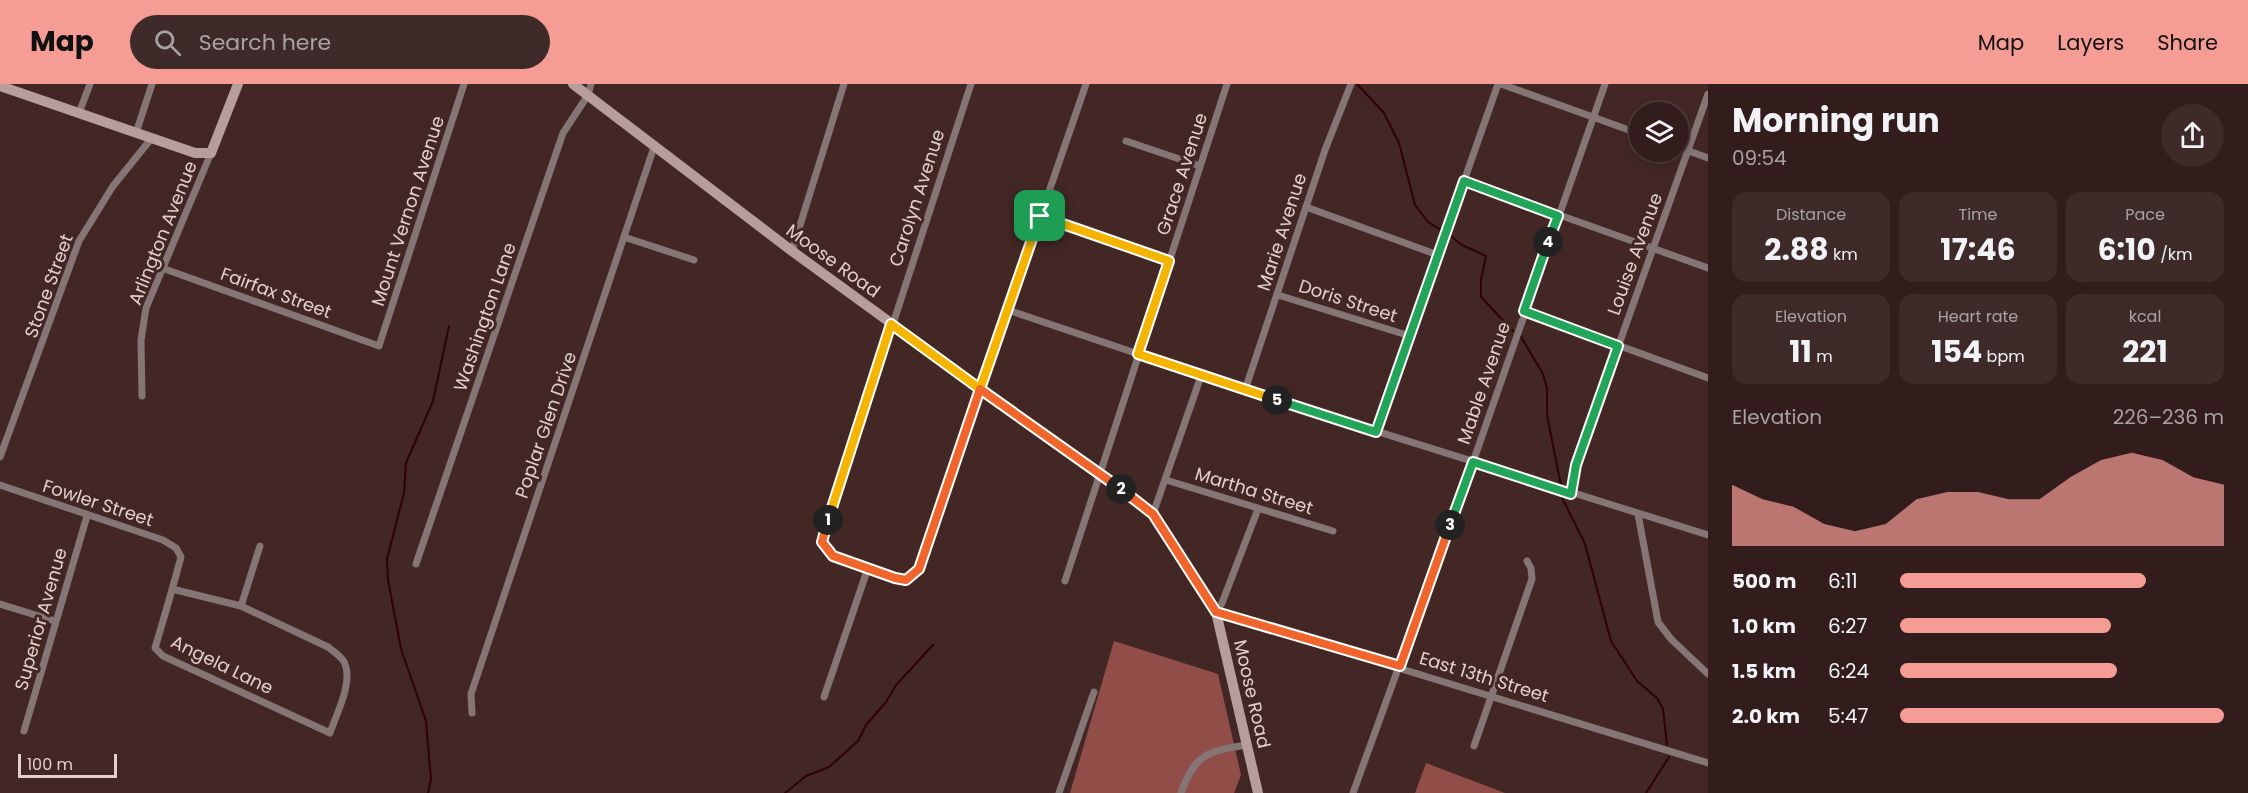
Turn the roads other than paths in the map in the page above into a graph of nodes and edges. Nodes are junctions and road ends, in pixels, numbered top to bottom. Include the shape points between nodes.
1 (90, 84) edge
2 (152, 84) edge
3 (238, 84) edge
4 (464, 84) edge
5 (573, 84) edge
6 (844, 84) edge
7 (970, 84) edge
8 (1086, 84) edge
9 (1227, 84) edge
10 (1351, 84) edge
11 (1500, 84) edge
12 (1605, 84) edge
13 (0, 86) edge
14 (590, 90) edge
15 (1708, 94) edge
16 (80, 113) junction
17 (1593, 117) junction
18 (1629, 130) edge
19 (136, 133) junction
20 (151, 139) junction
21 (1126, 141) dead end
22 (654, 147) junction
23 (1689, 148) edge
24 (1689, 151) edge
25 (211, 153) junction
26 (1708, 158) edge
27 (1684, 162) edge
28 (1200, 166) junction
29 (1464, 181) junction
30 (1306, 207) junction
31 (1040, 216) junction
32 (1558, 216) junction
33 (624, 237) junction
34 (1654, 249) junction
35 (792, 251) junction
36 (1438, 255) junction
37 (694, 260) dead end
38 (1169, 261) junction
39 (162, 268) junction
40 (1708, 268) edge
41 (1278, 295) junction
42 (1008, 310) junction
43 (1524, 311) junction
44 (891, 324) junction
45 (1410, 336) junction
46 (379, 346) joint
47 (1618, 346) junction
48 (1138, 354) junction
49 (1201, 376) junction
50 (1708, 378) edge
51 (980, 389) junction
52 (1245, 390) junction
53 (142, 396) dead end
54 (1376, 432) junction
55 (0, 457) edge
56 (1473, 462) junction
57 (1099, 473) junction
58 (1166, 480) junction
59 (0, 485) edge
60 (1568, 493) junction
61 (1258, 509) junction
62 (1153, 514) junction
63 (1638, 514) junction
64 (87, 516) junction
65 (1333, 531) dead end
66 (1708, 534) edge
67 (260, 546) dead end
68 (181, 557) joint
69 (1527, 561) dead end
70 (417, 564) dead end
71 (868, 568) junction
72 (1065, 580) dead end
73 (172, 589) junction
74 (0, 604) edge
75 (241, 606) junction
76 (1216, 612) junction
77 (55, 621) junction
78 (1400, 666) junction
79 (1708, 674) edge
80 (1094, 692) dead end
81 (1493, 696) junction
82 (824, 697) dead end
83 (472, 713) dead end
84 (24, 731) dead end
85 (1247, 745) junction
86 (1474, 746) dead end
87 (1708, 763) edge
88 (1059, 793) edge
89 (1181, 793) edge
90 (1258, 793) edge
91 (1353, 793) edge

1 - 16 street
2 - 19 street
3 - 25 street
4 - 46 street, Mount Vernon Avenue
5 - 14 street, Moose Road
6 - 35 street
7 - 44 street, Carolyn Avenue
8 - 31 street
9 - 28 street, Grace Avenue
10 - 30 street, Marie Avenue
11 - 17 street
11 - 29 street
12 - 17 street, Mable Avenue
13 - 16 street
14 - 22 street, Moose Road
14 - 70 street, Washington Lane via 564,133
15 - 23 street, Louise Avenue
16 - 19 street
17 - 18 street
17 - 32 street, Mable Avenue
19 - 20 street
20 - 25 street via 195,153
20 - 55 street, Stone Street via 113,186 79,241
21 - 28 street
22 - 33 street, Poplar Glen Drive
22 - 35 street, Moose Road
24 - 26 street
25 - 39 street, Arlington Avenue
27 - 34 street, Louise Avenue
28 - 38 street, Grace Avenue
29 - 32 street
29 - 36 street
30 - 36 street
30 - 41 street, Marie Avenue
31 - 38 street
31 - 42 street
32 - 34 street
32 - 43 street, Mable Avenue
33 - 37 street
33 - 83 street, Poplar Glen Drive via 471,694
34 - 40 street
34 - 47 street, Louise Avenue
35 - 44 street, Moose Road
36 - 45 street
38 - 48 street, Grace Avenue
39 - 46 street, Fairfax Street
39 - 53 street, Arlington Avenue via 142,330
41 - 45 street, Doris Street
41 - 52 street, Marie Avenue
42 - 48 street
42 - 51 street
43 - 47 street
43 - 56 street, Mable Avenue
44 - 51 street, Moose Road
44 - 71 street, Carolyn Avenue via 822,542 833,556
45 - 54 street
47 - 50 street
47 - 60 street, Louise Avenue
48 - 49 street
48 - 57 street, Grace Avenue
49 - 52 street
49 - 58 street
51 - 57 street, Moose Road
51 - 71 street via 919,569 906,580
52 - 54 street
54 - 56 street
56 - 60 street
56 - 78 street, Mable Avenue
57 - 62 street, Moose Road
57 - 72 street, Grace Avenue
58 - 61 street, Martha Street
58 - 62 street
59 - 64 street, Fowler Street
60 - 63 street
61 - 65 street, Martha Street
61 - 76 street
62 - 76 street, Moose Road
63 - 66 street
63 - 79 street via 1658,622
64 - 68 street, Fowler Street via 163,540 176,548
64 - 77 street, Superior Avenue
67 - 75 street
68 - 73 street, Angela Lane
69 - 81 street via 1532,579
71 - 82 street
73 - 75 street
73 - 75 street, Angela Lane via 155,648 163,656 330,733 345,687 344,662 328,647
74 - 77 street
76 - 78 street, East 13th Street
76 - 85 street, Moose Road
77 - 84 street, Superior Avenue
78 - 81 street, East 13th Street
78 - 91 street, Mable Avenue
80 - 88 street
81 - 86 street
81 - 87 street, East 13th Street
85 - 89 street via 1206,754 1196,761
85 - 90 street, Moose Road

